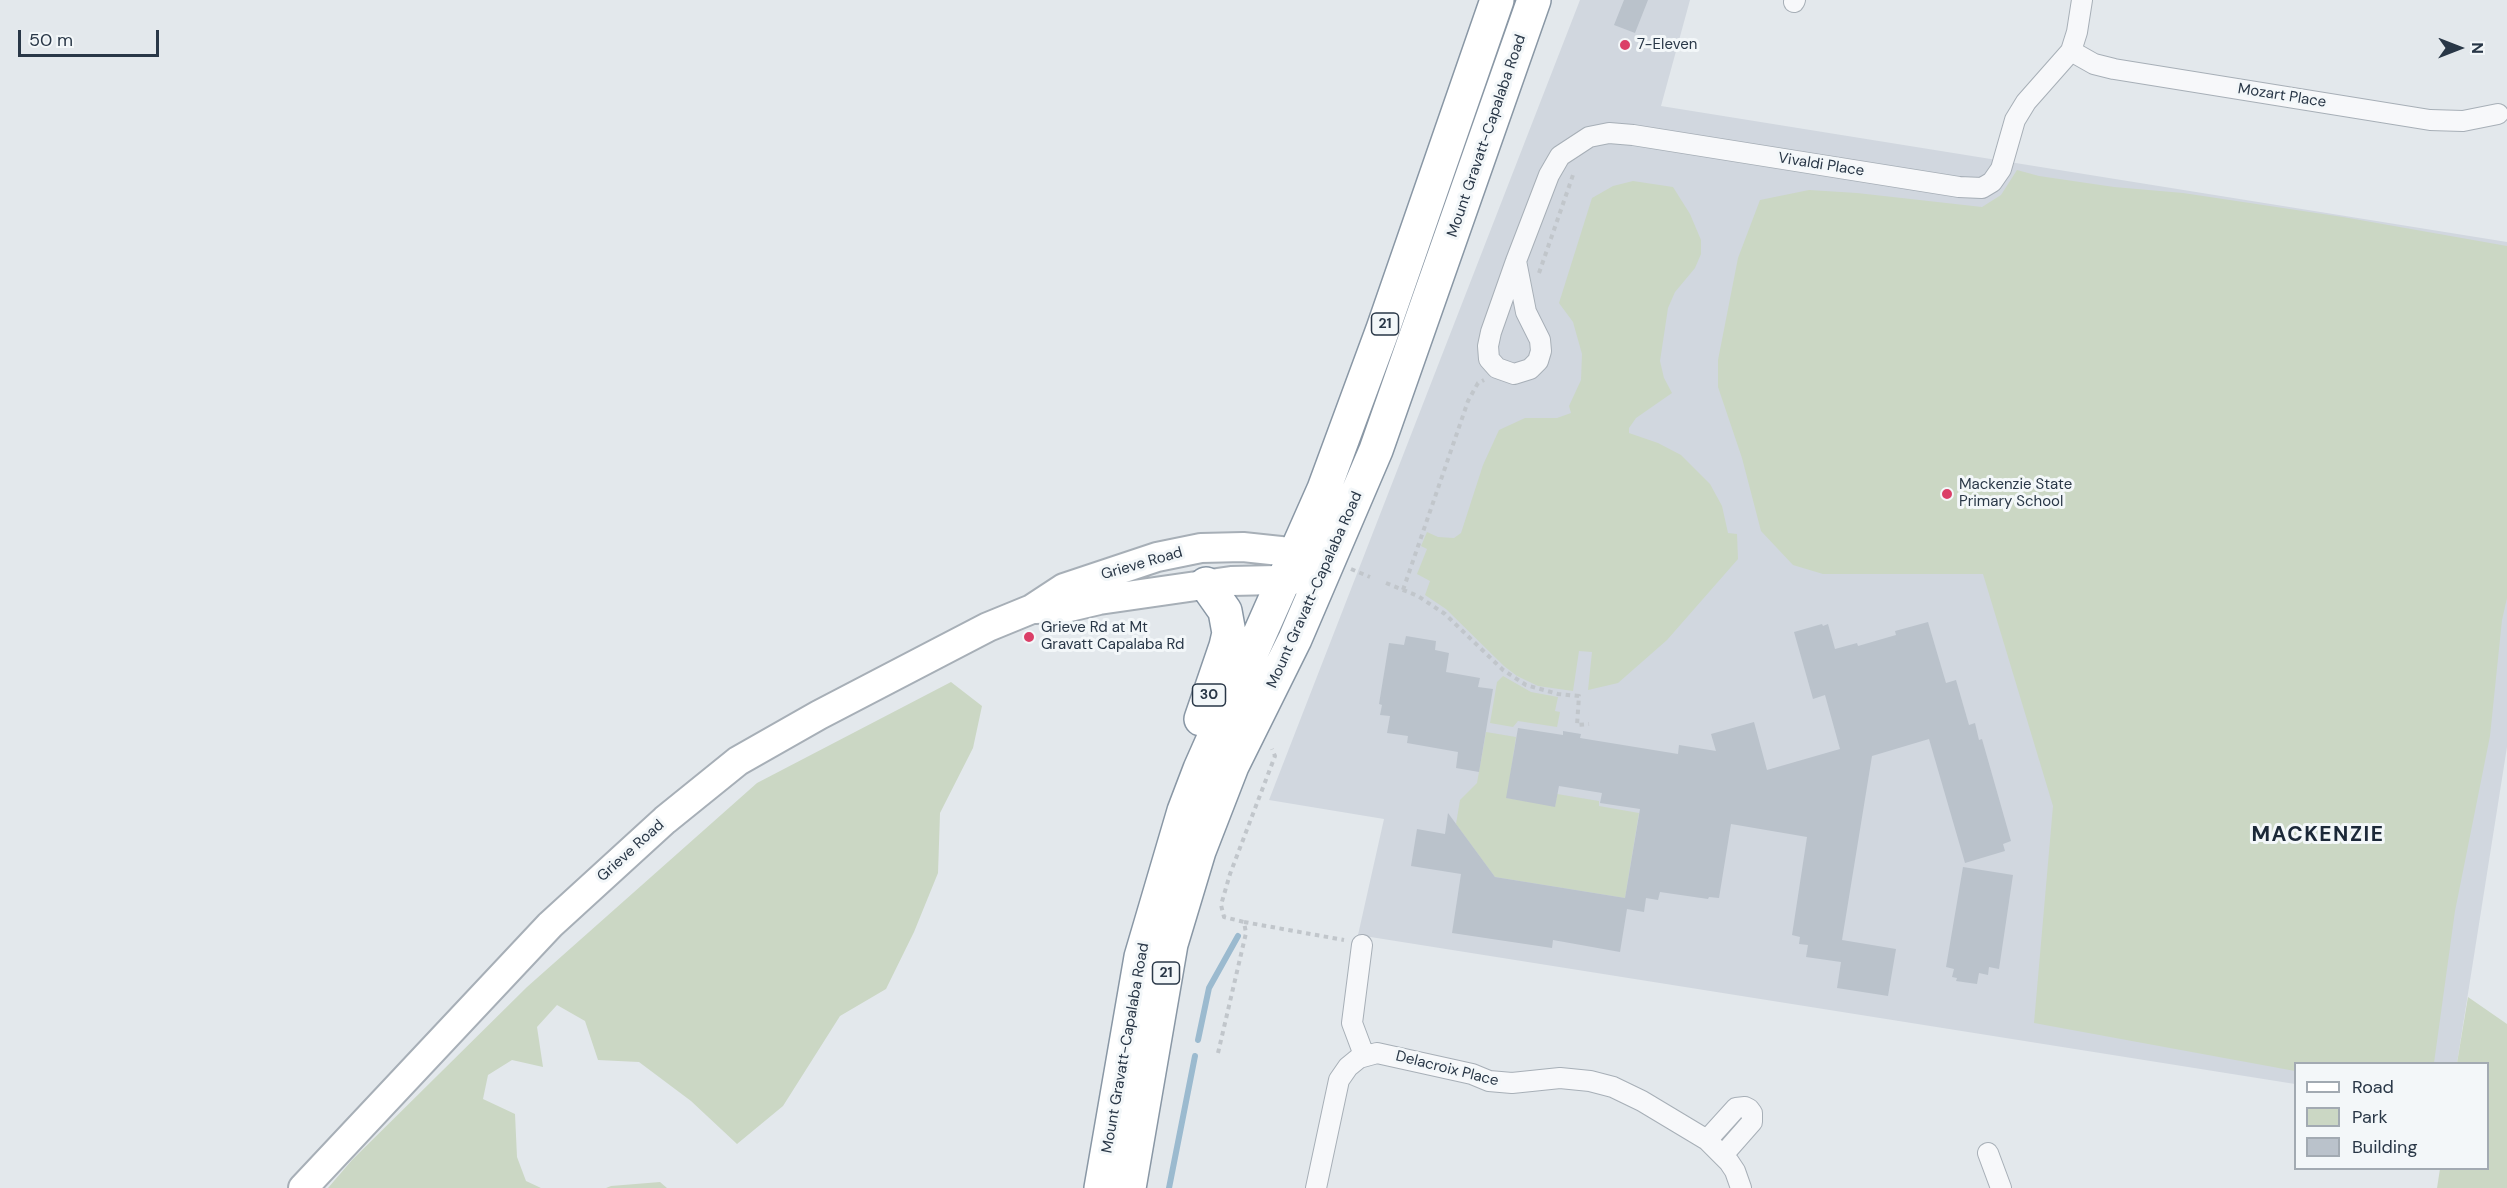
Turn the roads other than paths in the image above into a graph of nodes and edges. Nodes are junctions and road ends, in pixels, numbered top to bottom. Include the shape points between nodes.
1 (1497, 0) edge
2 (1534, 0) edge
3 (2082, 0) edge
4 (2071, 51) junction
5 (2498, 114) dead end
6 (1516, 261) junction
7 (1290, 565) junction
8 (1334, 568) junction
9 (1206, 585) junction
10 (1032, 609) junction
11 (1184, 811) junction
12 (1362, 945) road end
13 (1364, 1055) junction
14 (1707, 1140) junction
15 (1988, 1153) dead end
16 (1723, 1155) junction
17 (303, 1188) edge
18 (1101, 1188) edge
19 (1129, 1188) edge
20 (1316, 1188) edge
21 (1741, 1188) edge
22 (2001, 1188) edge

1 - 7 highway, Mount Gravatt-Capalaba Road / 21 via 1383,329
2 - 8 highway, Mount Gravatt-Capalaba Road / 21
3 - 4 street, Vivaldi Place
4 - 5 street, Mozart Place via 2094,64 2114,69 2430,120 2463,121
4 - 6 street, Vivaldi Place via 2026,102 2015,120 2001,169 1982,188 1959,188 1633,135 1600,134 1569,149 1554,165
6 - 6 street, Vivaldi Place via 1526,312 1541,351 1534,366 1514,374 1497,368 1488,352 1491,332
7 - 8 main road, Grieve Road
7 - 9 main road, Grieve Road
7 - 10 main road, Grieve Road via 1221,547 1180,552 1064,588
7 - 11 highway, Mount Gravatt-Capalaba Road / 21
8 - 19 highway, Mount Gravatt-Capalaba Road / 21 via 1232,766 1199,851 1171,944
9 - 10 main road, Grieve Road via 1065,608
9 - 11 highway, 30 via 1225,611 1229,633 1189,753
10 - 17 main road, Grieve Road via 988,627 819,714 729,768 665,820 550,925
11 - 18 highway, Mount Gravatt-Capalaba Road / 21 via 1141,957
12 - 13 street via 1352,1023
13 - 14 street, Delacroix Place via 1394,1055 1496,1082 1560,1078 1601,1083 1642,1101
13 - 20 street via 1339,1080
14 - 16 street, Delacroix Place
14 - 16 street via 1736,1108 1749,1109 1752,1122
15 - 22 street
16 - 21 street, Delacroix Place

